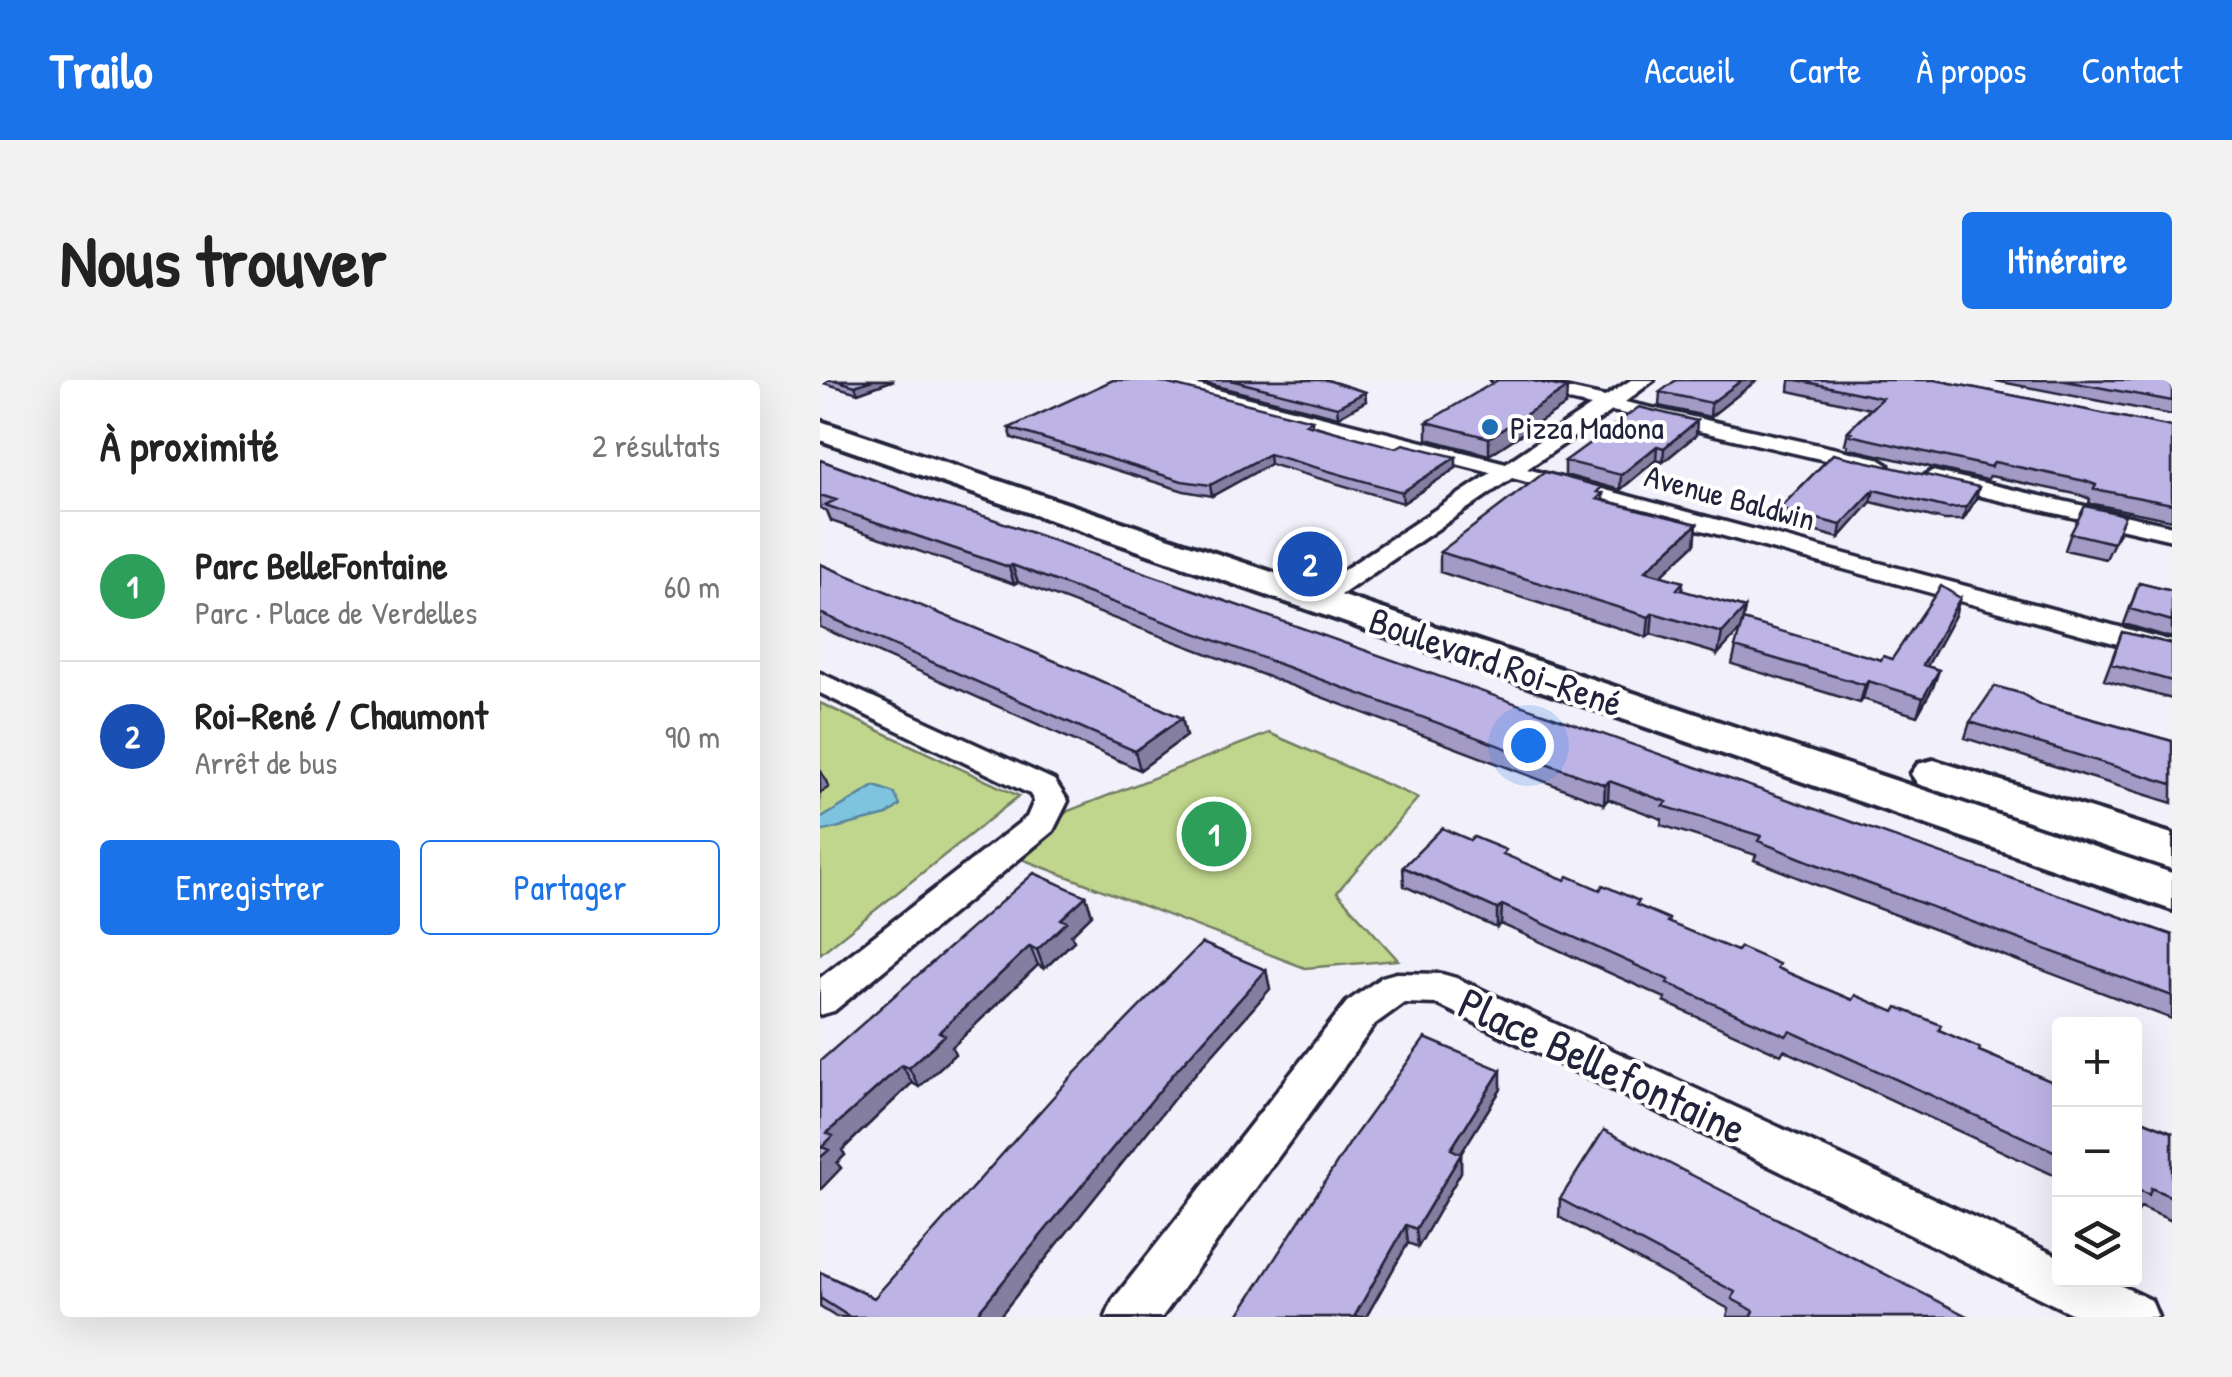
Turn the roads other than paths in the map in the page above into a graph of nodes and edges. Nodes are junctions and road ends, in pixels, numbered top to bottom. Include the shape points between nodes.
1 (1154, 380) edge
2 (1502, 380) edge
3 (1644, 380) edge
4 (1608, 404) junction
5 (820, 410) edge
6 (820, 430) edge
7 (1508, 471) junction
8 (2172, 533) edge
9 (1330, 591) junction
10 (2172, 650) edge
11 (820, 682) edge
12 (2172, 852) edge
13 (2172, 892) edge
14 (820, 1000) edge
15 (1132, 1317) edge
16 (2134, 1317) edge

1 - 7 street, Avenue Baldwin
2 - 4 street
3 - 4 street
4 - 7 street
4 - 8 street
5 - 9 street, Boulevard Roi-René
6 - 9 street, Boulevard Roi-René
7 - 9 street
7 - 10 street, Avenue Baldwin
9 - 12 street, Boulevard Roi-René
9 - 13 street, Boulevard Roi-René
11 - 14 street via 1042,787 1051,801 1041,823
15 - 16 street, Place Bellefontaine via 1361,1013 1396,988 1442,989

